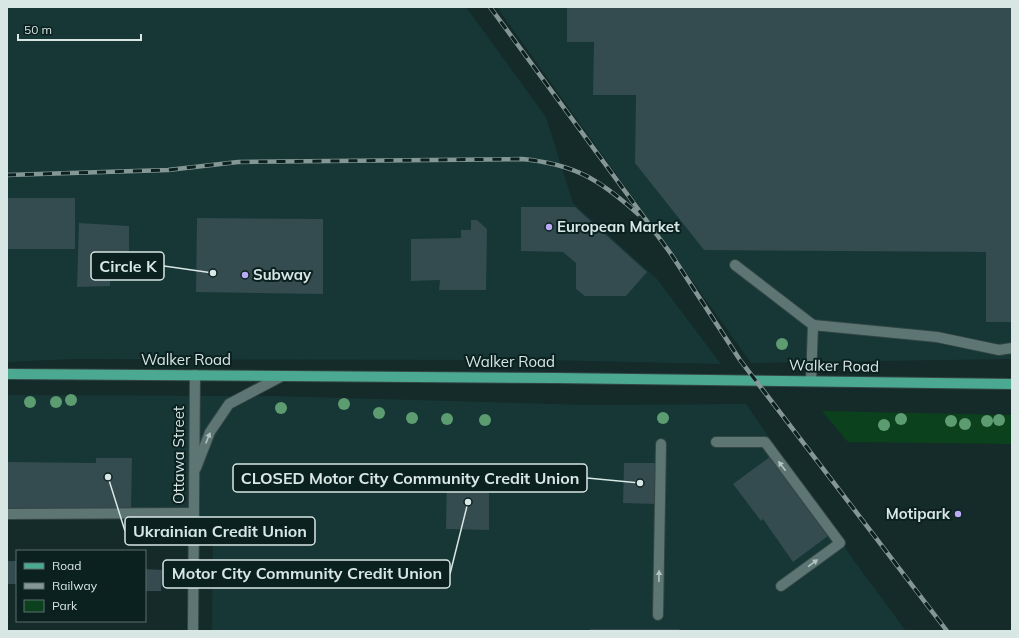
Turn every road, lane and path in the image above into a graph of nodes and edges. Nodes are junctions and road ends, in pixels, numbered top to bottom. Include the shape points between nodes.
1 (735, 265) dead end
2 (813, 326) junction
3 (1012, 348) edge
4 (7, 374) edge
5 (195, 375) junction
6 (282, 376) junction
7 (811, 381) junction
8 (1012, 384) edge
9 (716, 442) dead end
10 (661, 444) dead end
11 (194, 474) junction
12 (194, 513) junction
13 (7, 514) edge
14 (781, 586) dead end
15 (658, 615) dead end
16 (193, 631) edge

1 - 2 street
2 - 3 street via 937,337 999,350
2 - 7 street
4 - 5 main road, Walker Road
5 - 6 main road, Walker Road
5 - 11 street, Ottawa Street
6 - 7 main road, Walker Road
11 -> 6 street via 210,432 229,404
7 - 8 main road, Walker Road
14 -> 9 street via 840,543 765,442
15 -> 10 street
11 - 12 street, Ottawa Street
12 - 13 street
12 - 16 street, Ottawa Street

